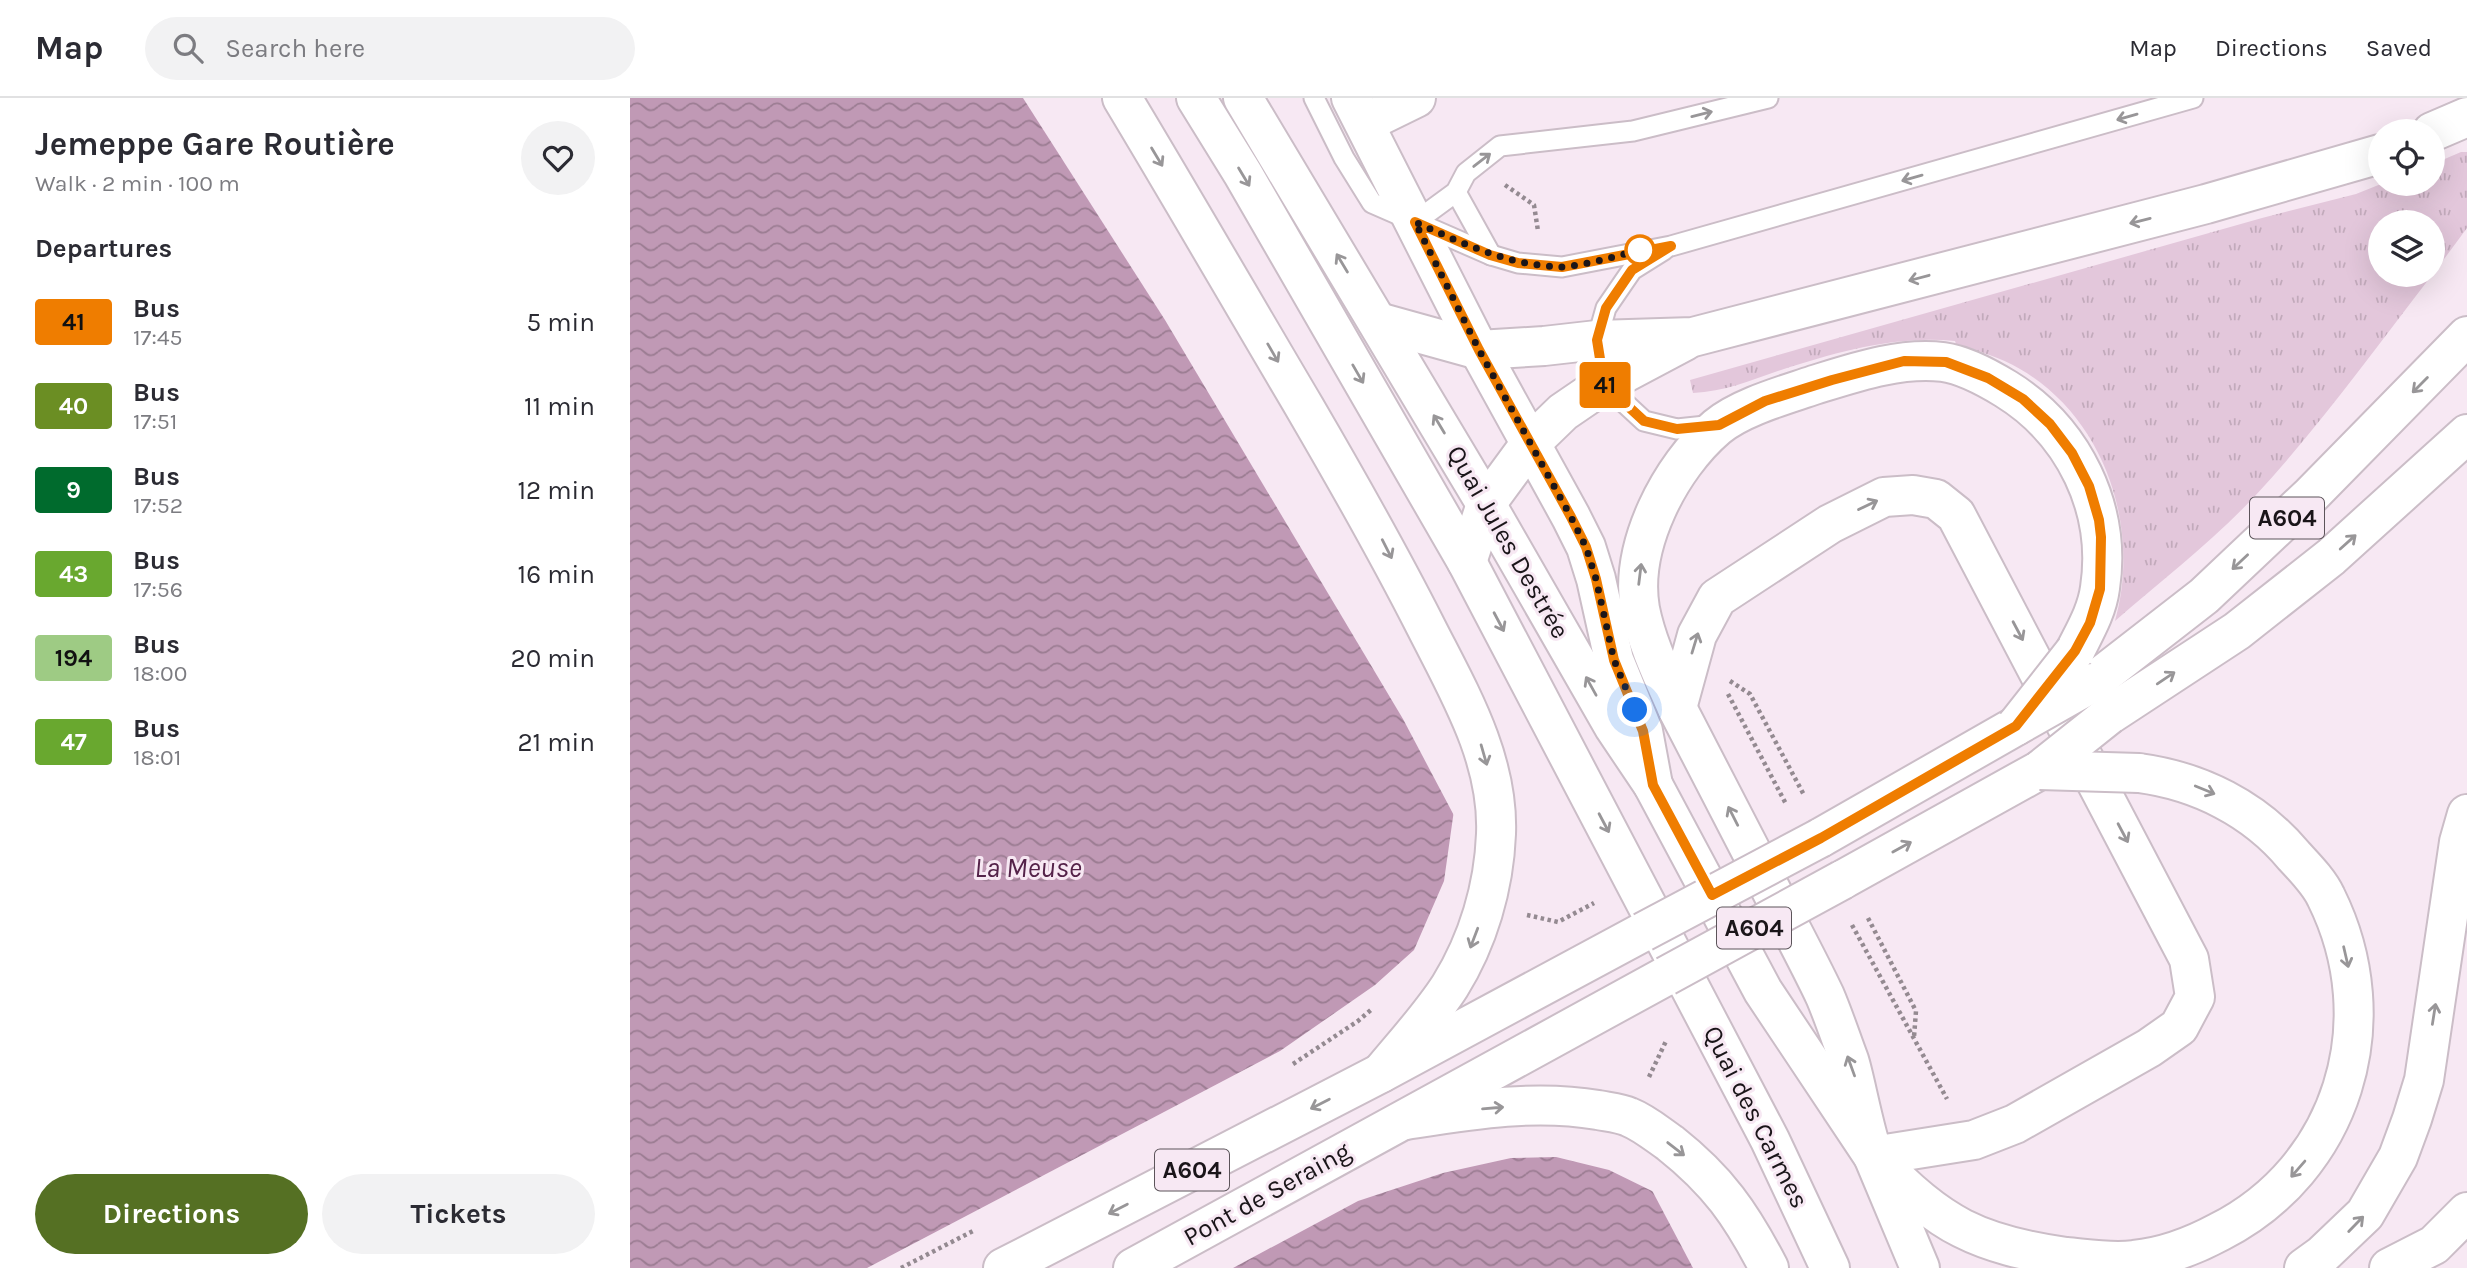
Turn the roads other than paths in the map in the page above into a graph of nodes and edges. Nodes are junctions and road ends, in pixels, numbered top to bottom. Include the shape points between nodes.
1 (1122, 98) edge
2 (1196, 98) edge
3 (1243, 98) edge
4 (1314, 98) edge
5 (1329, 98) edge
6 (1416, 98) edge
7 (1768, 98) edge
8 (2193, 98) edge
9 (1358, 110) edge
10 (2467, 117) edge
11 (2445, 126) edge
12 (2368, 157) edge
13 (1456, 192) junction
14 (1415, 222) junction
15 (1671, 246) junction
16 (1490, 255) junction
17 (1378, 322) junction
18 (2467, 336) edge
19 (1693, 337) junction
20 (1597, 340) junction
21 (1479, 350) junction
22 (1604, 384) junction
23 (1719, 425) junction
24 (2467, 434) edge
25 (1530, 444) junction
26 (1486, 504) junction
27 (1467, 562) junction
28 (2092, 683) junction
29 (1677, 708) junction
30 (2040, 770) junction
31 (1653, 785) junction
32 (2467, 814) edge
33 (1673, 972) junction
34 (1381, 1073) junction
35 (1402, 1121) junction
36 (1873, 1156) junction
37 (2467, 1212) edge
38 (1833, 1261) edge
39 (1003, 1268) edge
40 (1133, 1268) edge
41 (1769, 1268) edge
42 (1920, 1268) edge
43 (2304, 1268) edge
44 (2389, 1268) edge

1 -> 34 main road via 1379,535 1484,750 1495,796 1496,897 1449,986
2 -> 27 main road, Quai Jules Destrée
17 -> 3 main road, Quai Jules Destrée
4 - 14 lane via 1373,203
5 - 9 main road
6 - 9 main road
13 -> 7 lane via 1466,173 1500,146 1633,131
8 -> 15 lane
9 - 14 main road
10 - 11 main road
12 -> 19 main road
13 - 14 lane
13 - 16 lane
14 - 16 lane
14 - 21 main road
15 - 16 lane via 1562,267
15 - 20 lane via 1632,270 1606,308
17 - 21 main road
26 -> 17 main road, Quai Jules Destrée
18 -> 28 main road, A604 via 2204,596
19 - 20 main road
19 - 22 main road
20 - 21 main road
20 - 22 lane
21 - 25 main road
22 - 23 lane via 1644,421 1677,429
22 - 25 main road via 1563,412
23 - 28 main road via 1765,401 1904,361 1946,362 1988,378 2023,399 2072,453 2099,520 2100,589 2090,623
29 -> 23 main road via 1646,635 1640,607 1643,545 1686,458
28 -> 24 main road, A604 via 2236,631 2331,557
25 - 26 main road
25 - 31 main road via 1586,547 1614,660 1643,731
26 - 27 main road
31 -> 26 main road, Quai Jules Destrée via 1614,727
27 -> 33 main road, Quai Jules Destrée
28 - 30 main road, A604, bridge
28 - 34 main road, A604, bridge via 1821,838
36 -> 29 main road via 1855,1077 1826,999
29 -> 36 main road via 1697,635 1717,598 1830,524 1884,497 1936,499 1956,514 2189,959 2195,997 2179,1027 2150,1048 2015,1124 1974,1140
33 -> 30 main road, A604, bridge via 1853,895
30 -> 36 main road, bridge via 2139,773 2184,781 2214,793 2281,839 2325,895 2346,954 2354,997 2349,1069 2329,1126 2277,1193 2254,1212 2199,1243 2134,1260 2038,1253 1974,1236 1924,1206
31 - 36 main road, Quai Jules Destrée via 1763,991
43 -> 32 main road via 2365,1214 2398,1157 2412,1119 2424,1080
33 - 35 main road, A604
33 - 38 main road, Quai des Carmes
34 -> 39 main road, Pont de Seraing / A604
35 - 40 main road, Pont de Seraing / A604
35 -> 41 main road via 1537,1104 1624,1115 1652,1129 1717,1185
36 - 42 main road
37 - 44 main road via 2434,1245

